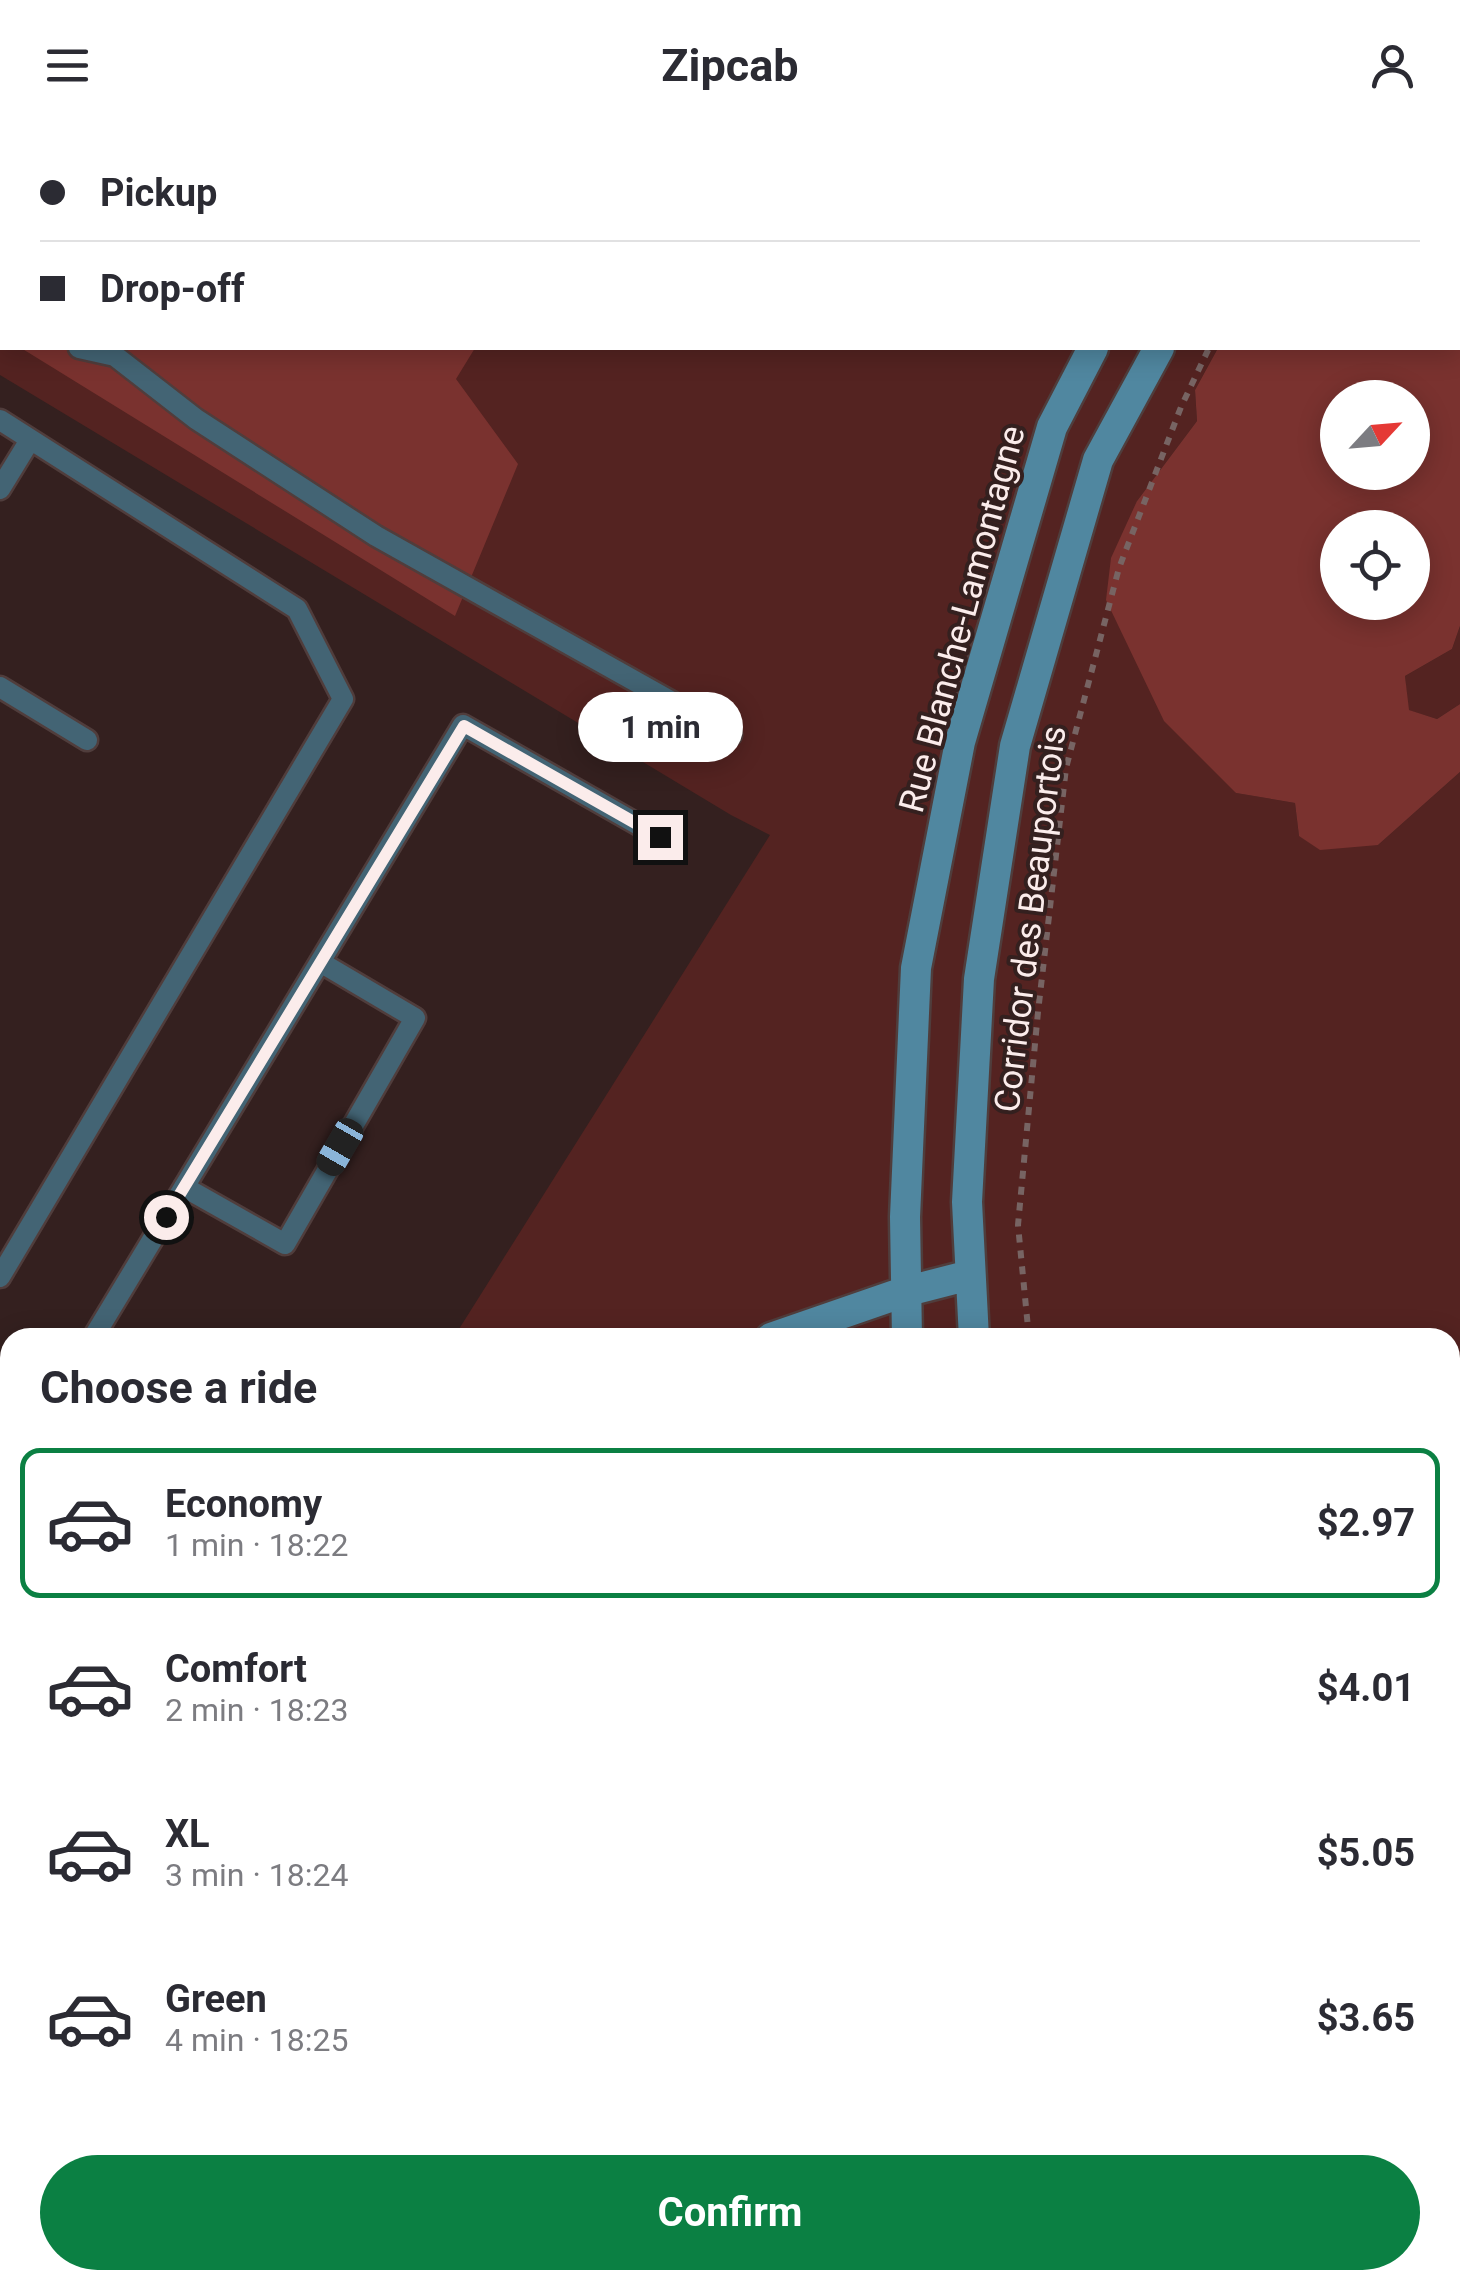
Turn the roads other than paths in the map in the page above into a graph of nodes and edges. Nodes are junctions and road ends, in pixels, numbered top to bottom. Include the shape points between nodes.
1 (88, 350) edge
2 (1093, 350) edge
3 (1158, 350) edge
4 (0, 420) edge
5 (30, 440) junction
6 (0, 489) edge
7 (0, 687) edge
8 (731, 735) dead end
9 (87, 740) dead end
10 (660, 837) dead end
11 (320, 962) junction
12 (184, 1186) junction
13 (970, 1274) junction
14 (0, 1278) edge
15 (904, 1292) junction
16 (99, 1328) edge
17 (800, 1328) edge
18 (906, 1328) edge
19 (973, 1328) edge

1 - 8 lane via 115,356 196,419 376,536
2 - 15 street, Rue Blanche-Lamontagne via 1052,428 960,742 916,968
3 - 13 street via 1098,460 1015,746 979,979 967,1202
4 - 5 lane
5 - 6 lane
5 - 14 lane via 297,609 343,699
7 - 9 lane
10 - 11 lane via 464,726
11 - 12 lane
11 - 12 lane via 414,1018 285,1244
12 - 16 lane
13 - 15 street
13 - 19 street
15 - 17 street
15 - 18 street, Rue Blanche-Lamontagne

